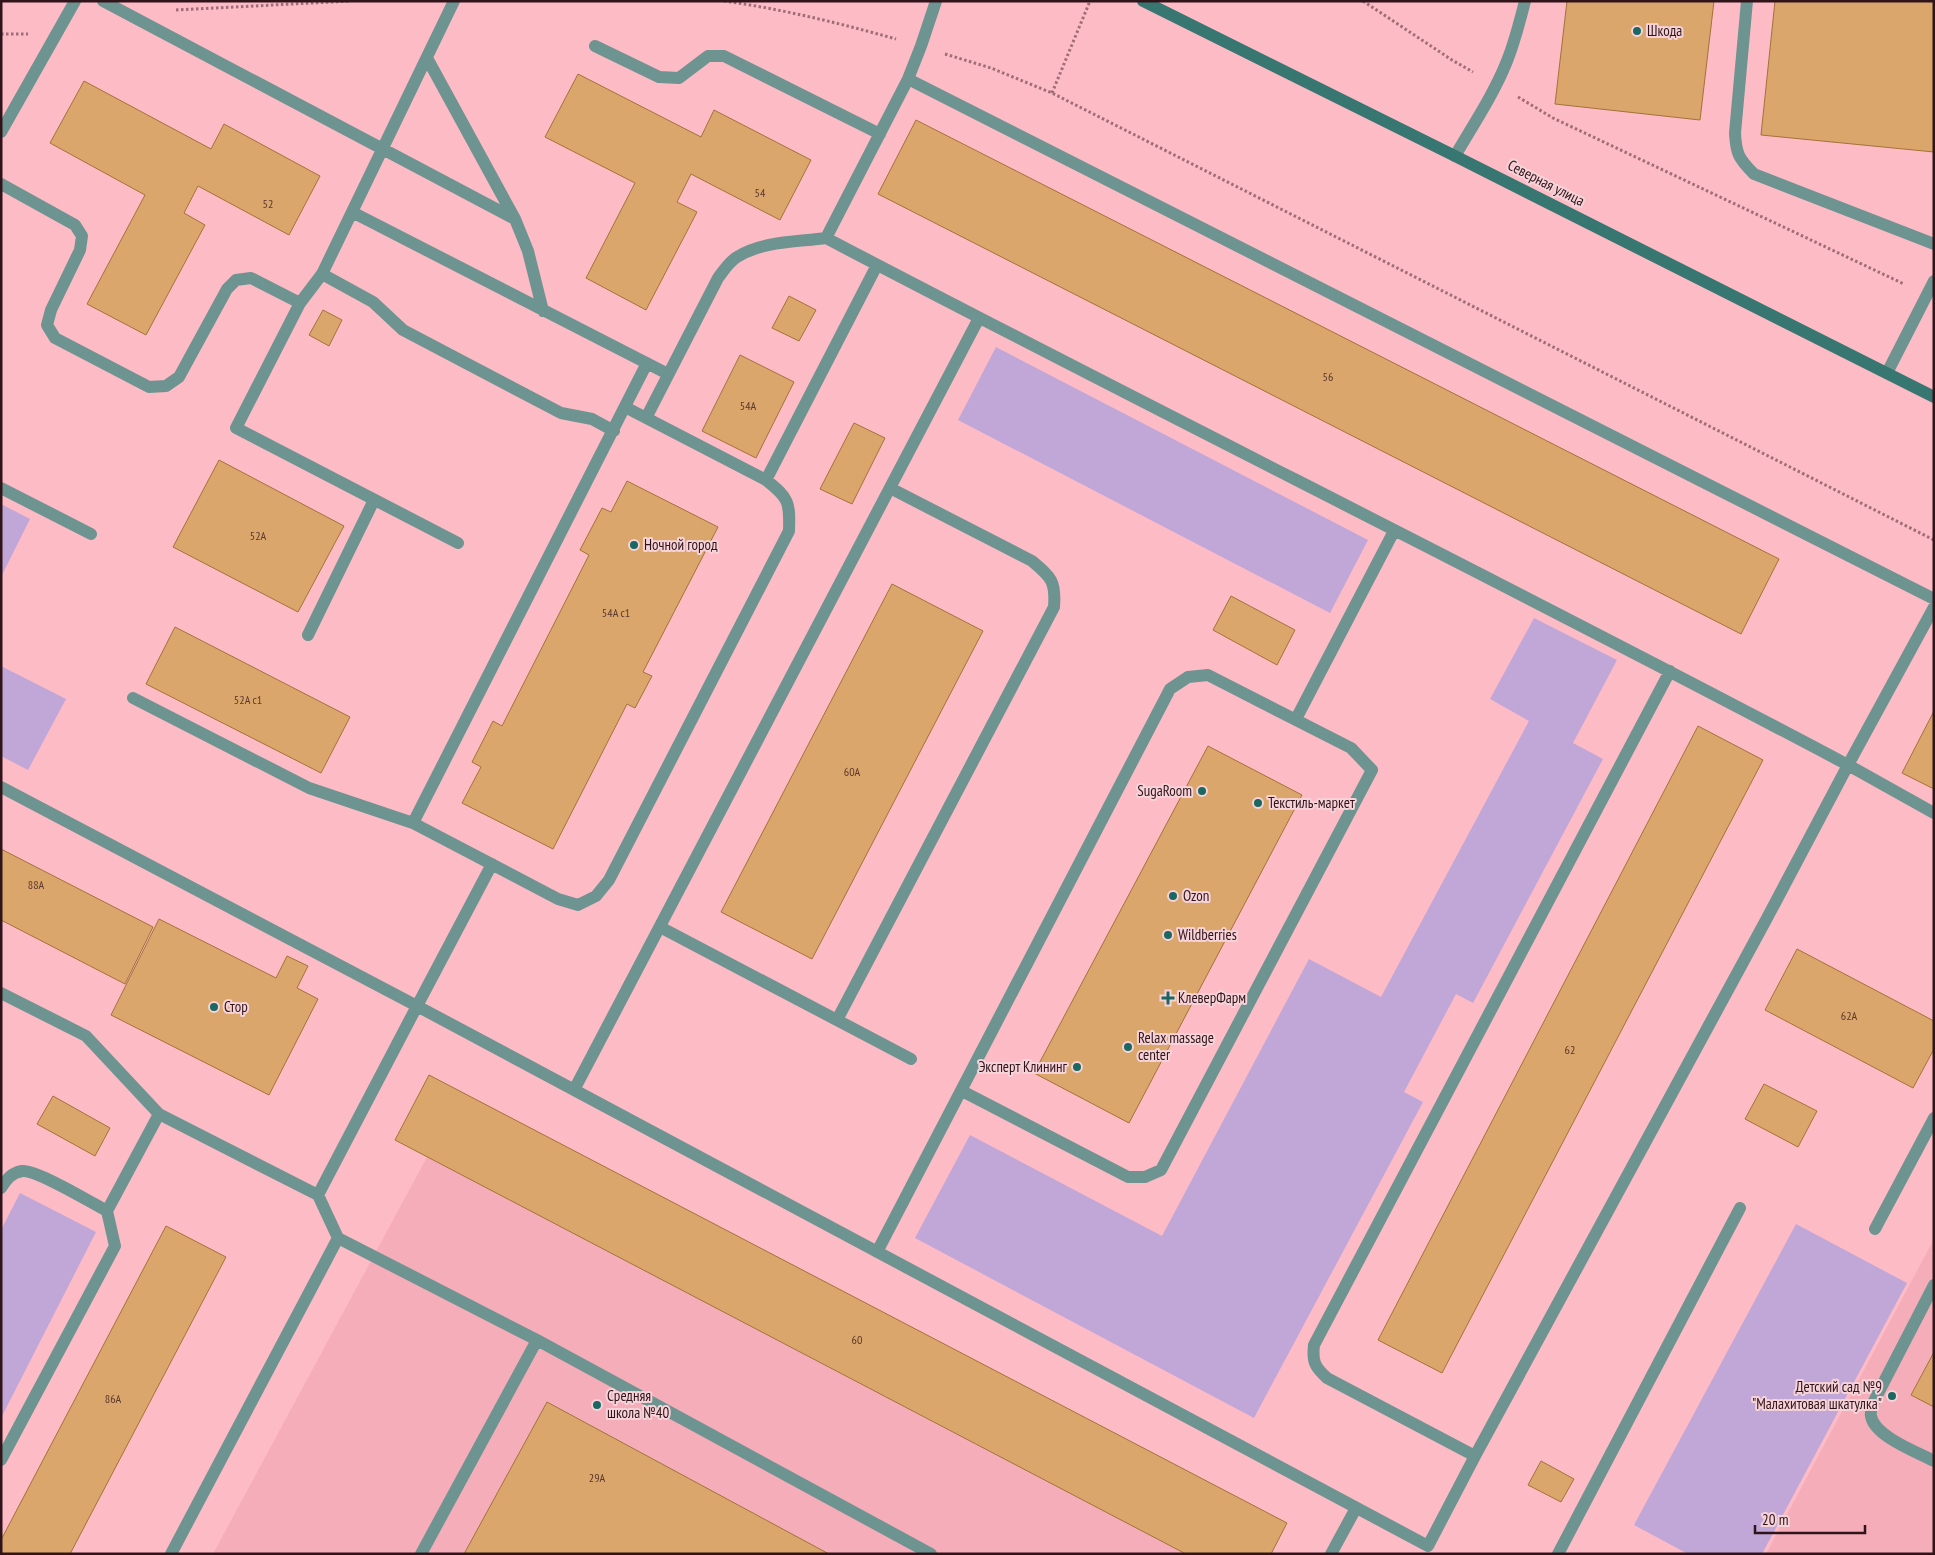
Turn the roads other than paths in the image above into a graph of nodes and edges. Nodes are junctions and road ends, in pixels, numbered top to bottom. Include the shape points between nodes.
1 (75, 1) edge
2 (103, 1) edge
3 (454, 1) edge
4 (936, 1) edge
5 (1143, 1) edge
6 (1525, 1) edge
7 (1747, 1) edge
8 (595, 46) dead end
9 (428, 58) junction
10 (908, 79) junction
11 (1, 132) edge
12 (880, 134) junction
13 (383, 150) junction
14 (1455, 156) junction
15 (1, 184) edge
16 (352, 212) junction
17 (515, 219) junction
18 (826, 238) junction
19 (1934, 244) edge
20 (877, 265) junction
21 (322, 274) junction
22 (1934, 280) edge
23 (300, 303) junction
24 (543, 311) junction
25 (979, 318) junction
26 (647, 363) junction
27 (1887, 373) junction
28 (668, 374) junction
29 (1934, 397) edge
30 (625, 407) junction
31 (646, 418) junction
32 (614, 430) junction
33 (766, 480) junction
34 (1, 488) edge
35 (890, 488) junction
36 (374, 500) junction
37 (1394, 531) junction
38 (91, 534) dead end
39 (458, 543) dead end
40 (1934, 599) edge
41 (1934, 607) edge
42 (308, 635) dead end
43 (1670, 671) junction
44 (133, 698) dead end
45 (1296, 719) junction
46 (1848, 765) junction
47 (1, 787) edge
48 (1934, 813) edge
49 (414, 824) junction
50 (492, 864) junction
51 (660, 927) junction
52 (1, 993) edge
53 (417, 1006) junction
54 (837, 1020) junction
55 (911, 1059) dead end
56 (574, 1090) junction
57 (962, 1090) junction
58 (159, 1114) junction
59 (1934, 1118) edge
60 (1, 1188) edge
61 (318, 1195) junction
62 (1740, 1208) dead end
63 (107, 1211) junction
64 (1875, 1229) dead end
65 (338, 1238) junction
66 (877, 1252) junction
67 (1934, 1285) edge
68 (536, 1340) junction
69 (1475, 1456) junction
70 (1, 1460) edge
71 (1934, 1461) edge
72 (1356, 1508) junction
73 (908, 1549) edge
74 (1426, 1550) edge
75 (171, 1554) edge
76 (421, 1554) edge
77 (931, 1554) edge
78 (1331, 1554) edge
79 (1558, 1554) edge

1 - 11 lane
2 - 13 lane
3 - 9 lane
4 - 10 lane
5 - 14 main road, Северная улица
6 - 14 lane via 1515,40 1496,85
7 - 19 lane via 1735,133 1736,151 1742,162 1754,174
8 - 12 lane via 659,77 679,78 708,56 724,56
9 - 13 lane
9 - 17 lane
10 - 12 lane
10 - 40 lane
12 - 18 lane
13 - 16 lane
13 - 17 lane
14 - 27 main road, Северная улица
15 - 23 lane via 75,225 82,236 80,250 51,310 47,326 55,338 149,387 166,386 179,377 226,289 236,280 251,278
16 - 21 lane
16 - 24 lane
17 - 24 lane via 528,252
18 - 20 lane
18 - 28 lane via 770,245 736,257 718,278
20 - 25 lane
20 - 33 lane
21 - 23 lane
21 - 32 lane via 373,302 403,330 562,413 592,419
22 - 27 lane
23 - 36 lane via 236,428
24 - 26 lane
25 - 35 lane
25 - 37 lane
26 - 28 lane
26 - 30 lane
27 - 29 main road, Северная улица
28 - 31 lane
30 - 31 lane
30 - 32 lane
31 - 33 lane
32 - 49 lane
33 - 50 lane via 783,493 790,511 789,531 609,880 596,896 578,905 558,899
34 - 38 lane
35 - 51 lane
35 - 54 lane via 1032,561 1048,574 1055,590 1054,606
36 - 39 lane
36 - 42 lane
37 - 43 lane
37 - 45 lane
41 - 46 lane
43 - 46 lane
43 - 69 lane via 1314,1345 1313,1358 1327,1378
44 - 49 lane via 309,788
45 - 57 lane via 1208,675 1188,677 1170,689
45 - 57 lane via 1351,748 1372,770 1161,1170 1145,1177 1128,1177
46 - 48 lane
46 - 69 lane
47 - 53 lane
49 - 50 lane
50 - 53 lane
51 - 54 lane
51 - 56 lane
52 - 58 lane via 86,1036
53 - 56 lane
53 - 61 lane
54 - 55 lane
56 - 66 lane
57 - 66 lane
58 - 61 lane
58 - 63 lane
59 - 64 lane
60 - 63 lane via 9,1176 23,1171 39,1175
61 - 65 lane
62 - 79 lane
63 - 70 lane via 114,1246
65 - 68 lane
65 - 75 lane
66 - 72 lane
67 - 71 lane via 1872,1405 1870,1416 1884,1435
68 - 73 lane
68 - 76 lane
69 - 74 lane
72 - 74 lane
72 - 78 lane
73 - 77 lane

